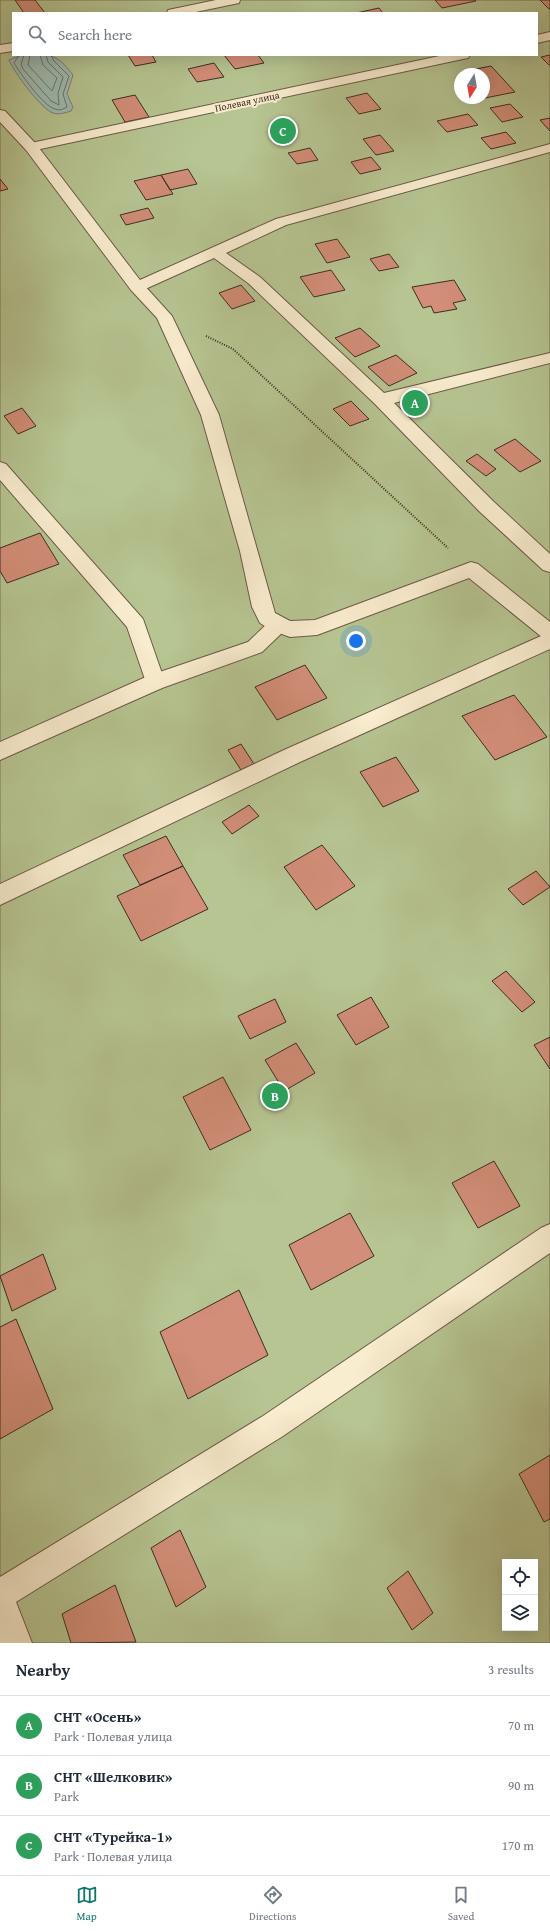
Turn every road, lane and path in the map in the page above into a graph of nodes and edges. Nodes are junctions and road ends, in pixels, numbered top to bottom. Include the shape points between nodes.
1 (234, 0) edge
2 (177, 12) edge
3 (550, 36) edge
4 (538, 39) edge
5 (12, 46) edge
6 (0, 49) edge
7 (458, 56) edge
8 (0, 114) edge
9 (31, 147) junction
10 (550, 148) edge
11 (215, 252) junction
12 (137, 287) junction
13 (164, 316) junction
14 (550, 358) edge
15 (381, 400) junction
16 (0, 468) edge
17 (550, 565) edge
18 (470, 569) junction
19 (278, 625) junction
20 (550, 633) edge
21 (550, 640) edge
22 (155, 682) junction
23 (0, 751) edge
24 (0, 895) edge
25 (550, 1237) edge
26 (0, 1594) edge
27 (0, 1601) edge
28 (16, 1643) edge

1 - 2 street
3 - 4 street
5 - 6 street
7 - 9 street, Полевая улица
8 - 9 street
9 - 12 street
10 - 11 street via 280,222
11 - 12 street
11 - 15 street via 254,280
12 - 13 street
13 - 18 path via 233,349
13 - 19 street via 210,414 249,551 262,607 267,618
14 - 15 street
15 - 17 street via 487,507
16 - 22 street via 136,624
18 - 19 street via 317,627 290,629
18 - 20 street
19 - 22 street via 256,647
21 - 24 street via 292,756
22 - 23 street
25 - 26 street via 273,1426
27 - 28 street

